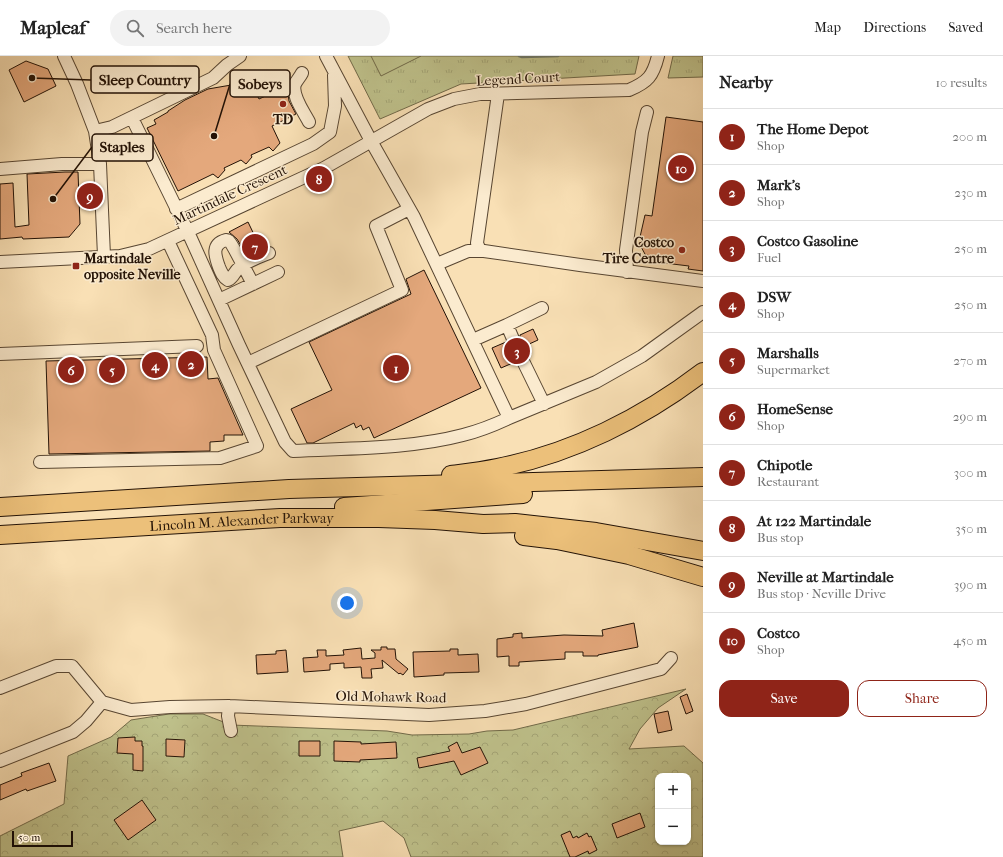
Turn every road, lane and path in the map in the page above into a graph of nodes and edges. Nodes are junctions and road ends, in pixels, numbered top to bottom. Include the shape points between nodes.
1 (64, 56) edge
2 (240, 56) edge
3 (326, 56) edge
4 (658, 56) edge
5 (224, 61) edge
6 (334, 72) junction
7 (302, 73) dead end
8 (498, 94) junction
9 (647, 112) dead end
10 (132, 118) junction
11 (309, 122) dead end
12 (94, 131) junction
13 (371, 141) junction
14 (100, 164) junction
15 (0, 169) edge
16 (176, 209) junction
17 (410, 209) junction
18 (188, 232) junction
19 (168, 241) junction
20 (480, 251) junction
21 (269, 253) dead end
22 (104, 256) junction
23 (0, 262) edge
24 (437, 264) junction
25 (278, 272) dead end
26 (627, 272) junction
27 (703, 281) edge
28 (253, 284) junction
29 (219, 300) junction
30 (542, 308) dead end
31 (703, 312) edge
32 (507, 325) junction
33 (513, 339) tunnel mouth
34 (473, 340) junction
35 (198, 346) dead end
36 (0, 354) edge
37 (522, 359) tunnel mouth
38 (248, 363) junction
39 (703, 372) edge
40 (544, 404) junction
41 (509, 418) junction
42 (40, 462) dead end
43 (703, 477) edge
44 (703, 486) edge
45 (289, 490) junction
46 (0, 494) edge
47 (50, 503) junction
48 (0, 507) edge
49 (280, 518) junction
50 (483, 524) junction
51 (0, 534) edge
52 (703, 551) edge
53 (703, 577) edge
54 (671, 658) dead end
55 (0, 688) edge
56 (102, 702) junction
57 (229, 706) junction
58 (231, 732) dead end
59 (0, 762) edge

1 - 12 street via 80,90
2 - 5 street
3 - 6 street
4 - 8 street, Legend Court via 654,71 642,84 629,90
5 - 10 street via 213,78
6 - 13 street
6 - 16 street via 335,106 330,132 313,144
7 - 11 street via 295,85 295,91
8 - 13 street, Legend Court via 480,94 454,99 428,109
8 - 20 street via 477,243
9 - 26 street via 626,250
10 - 12 street via 112,127
10 - 16 street
12 - 14 street
13 - 17 street
13 - 18 street, Martindale Crescent via 324,168
14 - 15 street
14 - 22 street
16 - 18 street
17 - 24 street
17 - 38 street via 376,226 402,290
18 - 19 street, Martindale Crescent
18 - 29 street
19 - 22 street, Martindale Crescent via 120,256
19 - 42 street via 212,335 214,350 257,446 220,458
20 - 24 street via 468,251
20 - 26 street
21 - 28 street via 240,268
22 - 23 street, Martindale Crescent
24 - 34 street
25 - 28 street
26 - 27 street
28 - 29 street
29 - 38 street
30 - 32 street
31 - 40 street via 642,356 596,382
32 - 33 street
32 - 34 street
34 - 41 street
35 - 36 street
37 - 40 street
38 - 41 street via 286,442 293,451 370,448 445,439 487,428
39 - 45 highway via 630,419 564,450 529,460 496,468 446,475
40 - 41 street
43 - 45 highway
44 - 49 highway via 564,491 313,509
45 - 47 highway, Lincoln M. Alexander Parkway
46 - 47 highway via 19,494
47 - 48 highway, Lincoln M. Alexander Parkway
49 - 50 highway, Lincoln M. Alexander Parkway via 379,518
49 - 51 highway, Lincoln M. Alexander Parkway
50 - 52 highway via 514,523 596,532
50 - 53 highway via 507,534 557,540 629,555
54 - 57 street, Old Mohawk Road via 661,669 643,675 526,704 485,711 428,715
55 - 56 street via 56,666 72,666
56 - 57 street, Old Mohawk Road via 131,710
56 - 59 street via 73,732
57 - 58 street

